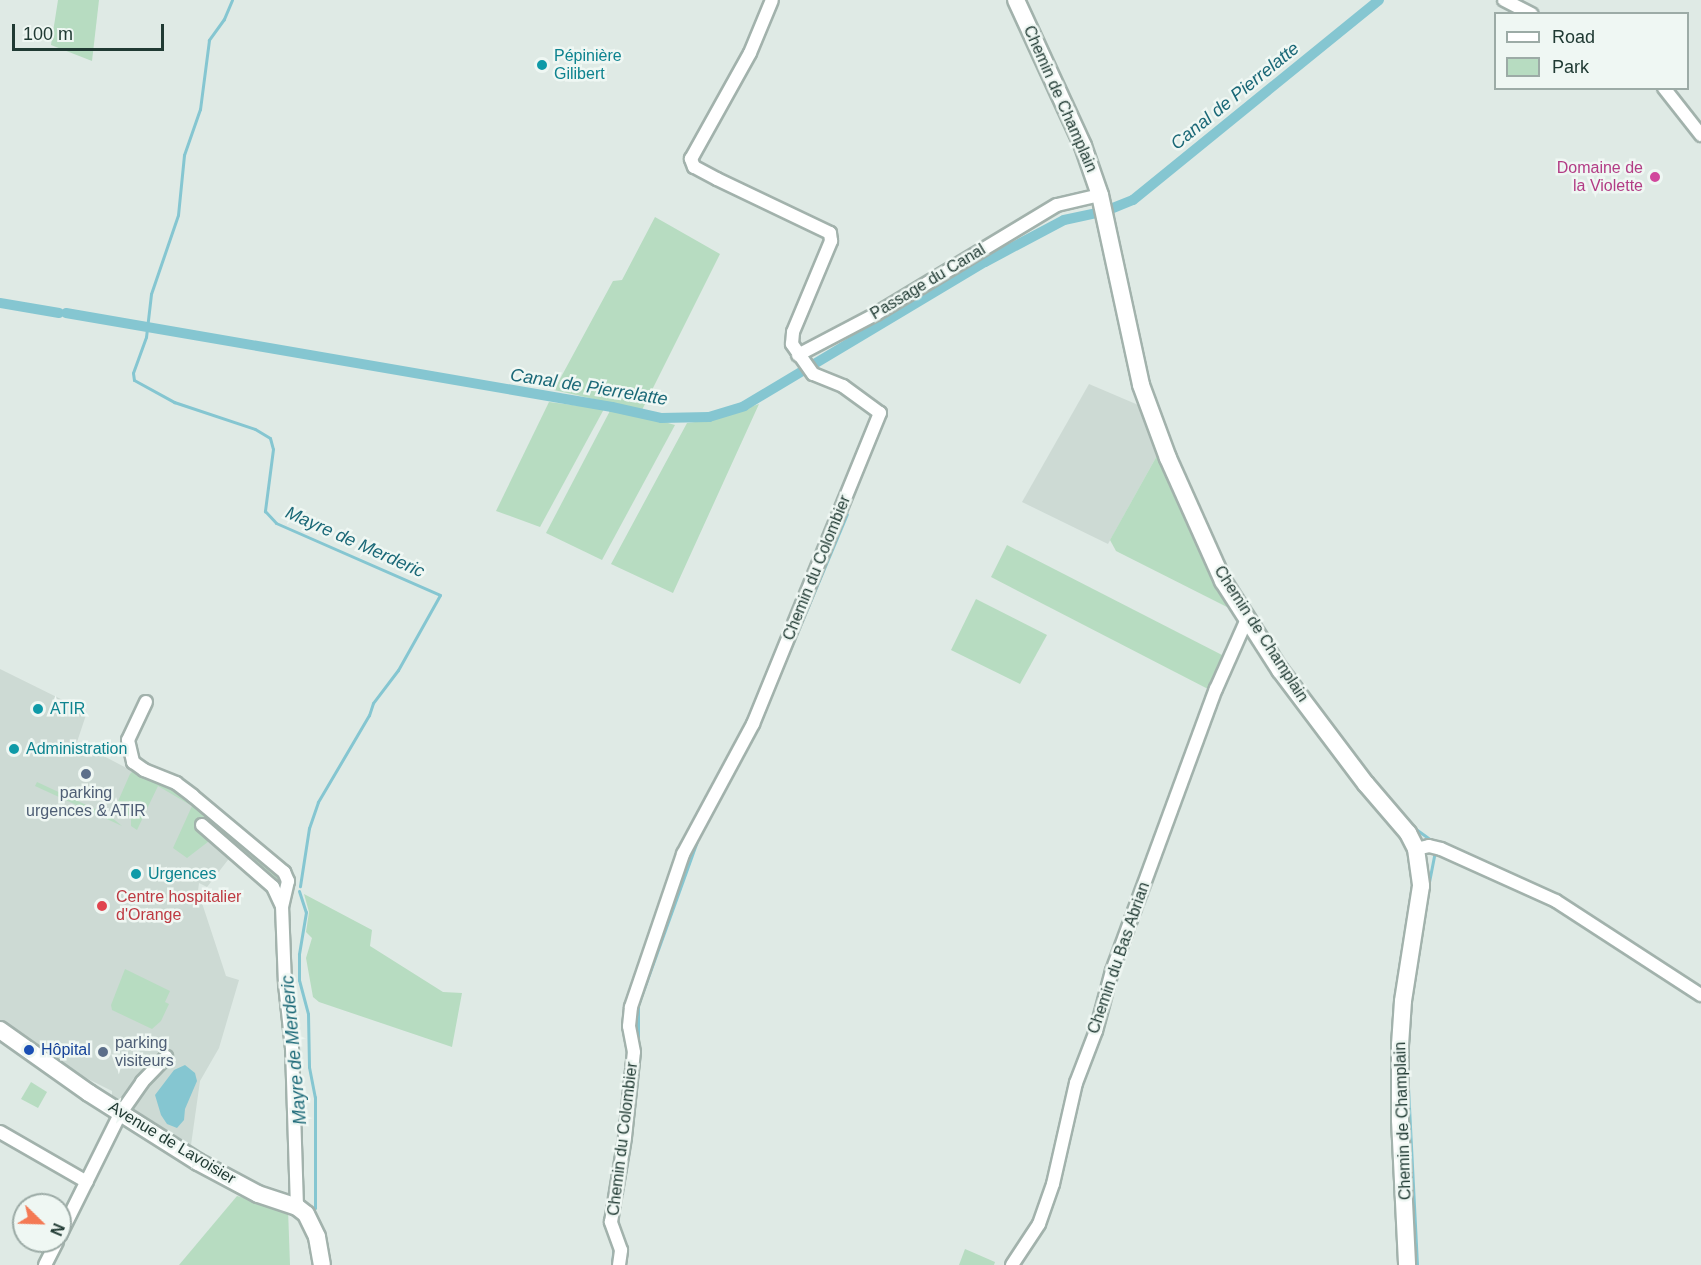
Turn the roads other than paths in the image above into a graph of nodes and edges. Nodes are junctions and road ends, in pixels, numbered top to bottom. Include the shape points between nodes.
1 (772, 0) edge
2 (1016, 0) edge
3 (1504, 0) edge
4 (1528, 12) edge
5 (1666, 90) edge
6 (1701, 135) edge
7 (1100, 195) junction
8 (803, 363) junction
9 (1247, 619) junction
10 (146, 702) dead end
11 (202, 825) dead end
12 (1416, 849) junction
13 (282, 906) junction
14 (1701, 994) edge
15 (1, 1031) edge
16 (166, 1057) dead end
17 (120, 1114) junction
18 (0, 1132) edge
19 (87, 1182) junction
20 (297, 1207) junction
21 (72, 1211) edge
22 (322, 1265) edge
23 (620, 1265) edge
24 (1012, 1265) edge
25 (1407, 1265) edge

1 - 8 street via 750,53 691,159 694,167 830,232 831,241 793,332 792,344
2 - 7 street, Chemin de Champlain via 1070,114
3 - 4 street
5 - 6 street
7 - 8 street, Passage du Canal via 1057,206 876,314
7 - 9 street, Chemin de Champlain via 1125,317 1152,418 1223,581
8 - 23 street, Chemin du Colombier via 880,413 753,724 683,854 631,1007 629,1026 634,1052 611,1222 621,1250
9 - 12 street, Chemin de Champlain via 1280,670 1408,833
9 - 24 street, Chemin du Bas Abrian via 1216,689 1112,971 1096,1031 1076,1083 1053,1184 1039,1224
10 - 13 street via 128,740 133,762 176,783 284,872 288,881
11 - 13 street via 273,887
12 - 14 street via 1441,849 1556,901
12 - 25 street, Chemin de Champlain via 1421,886 1400,1045
13 - 20 street
15 - 17 street, Avenue de Lavoisier
16 - 17 street
17 - 19 street
17 - 20 street, Avenue de Lavoisier via 258,1194
18 - 19 street
19 - 21 street
20 - 22 street via 315,1231

